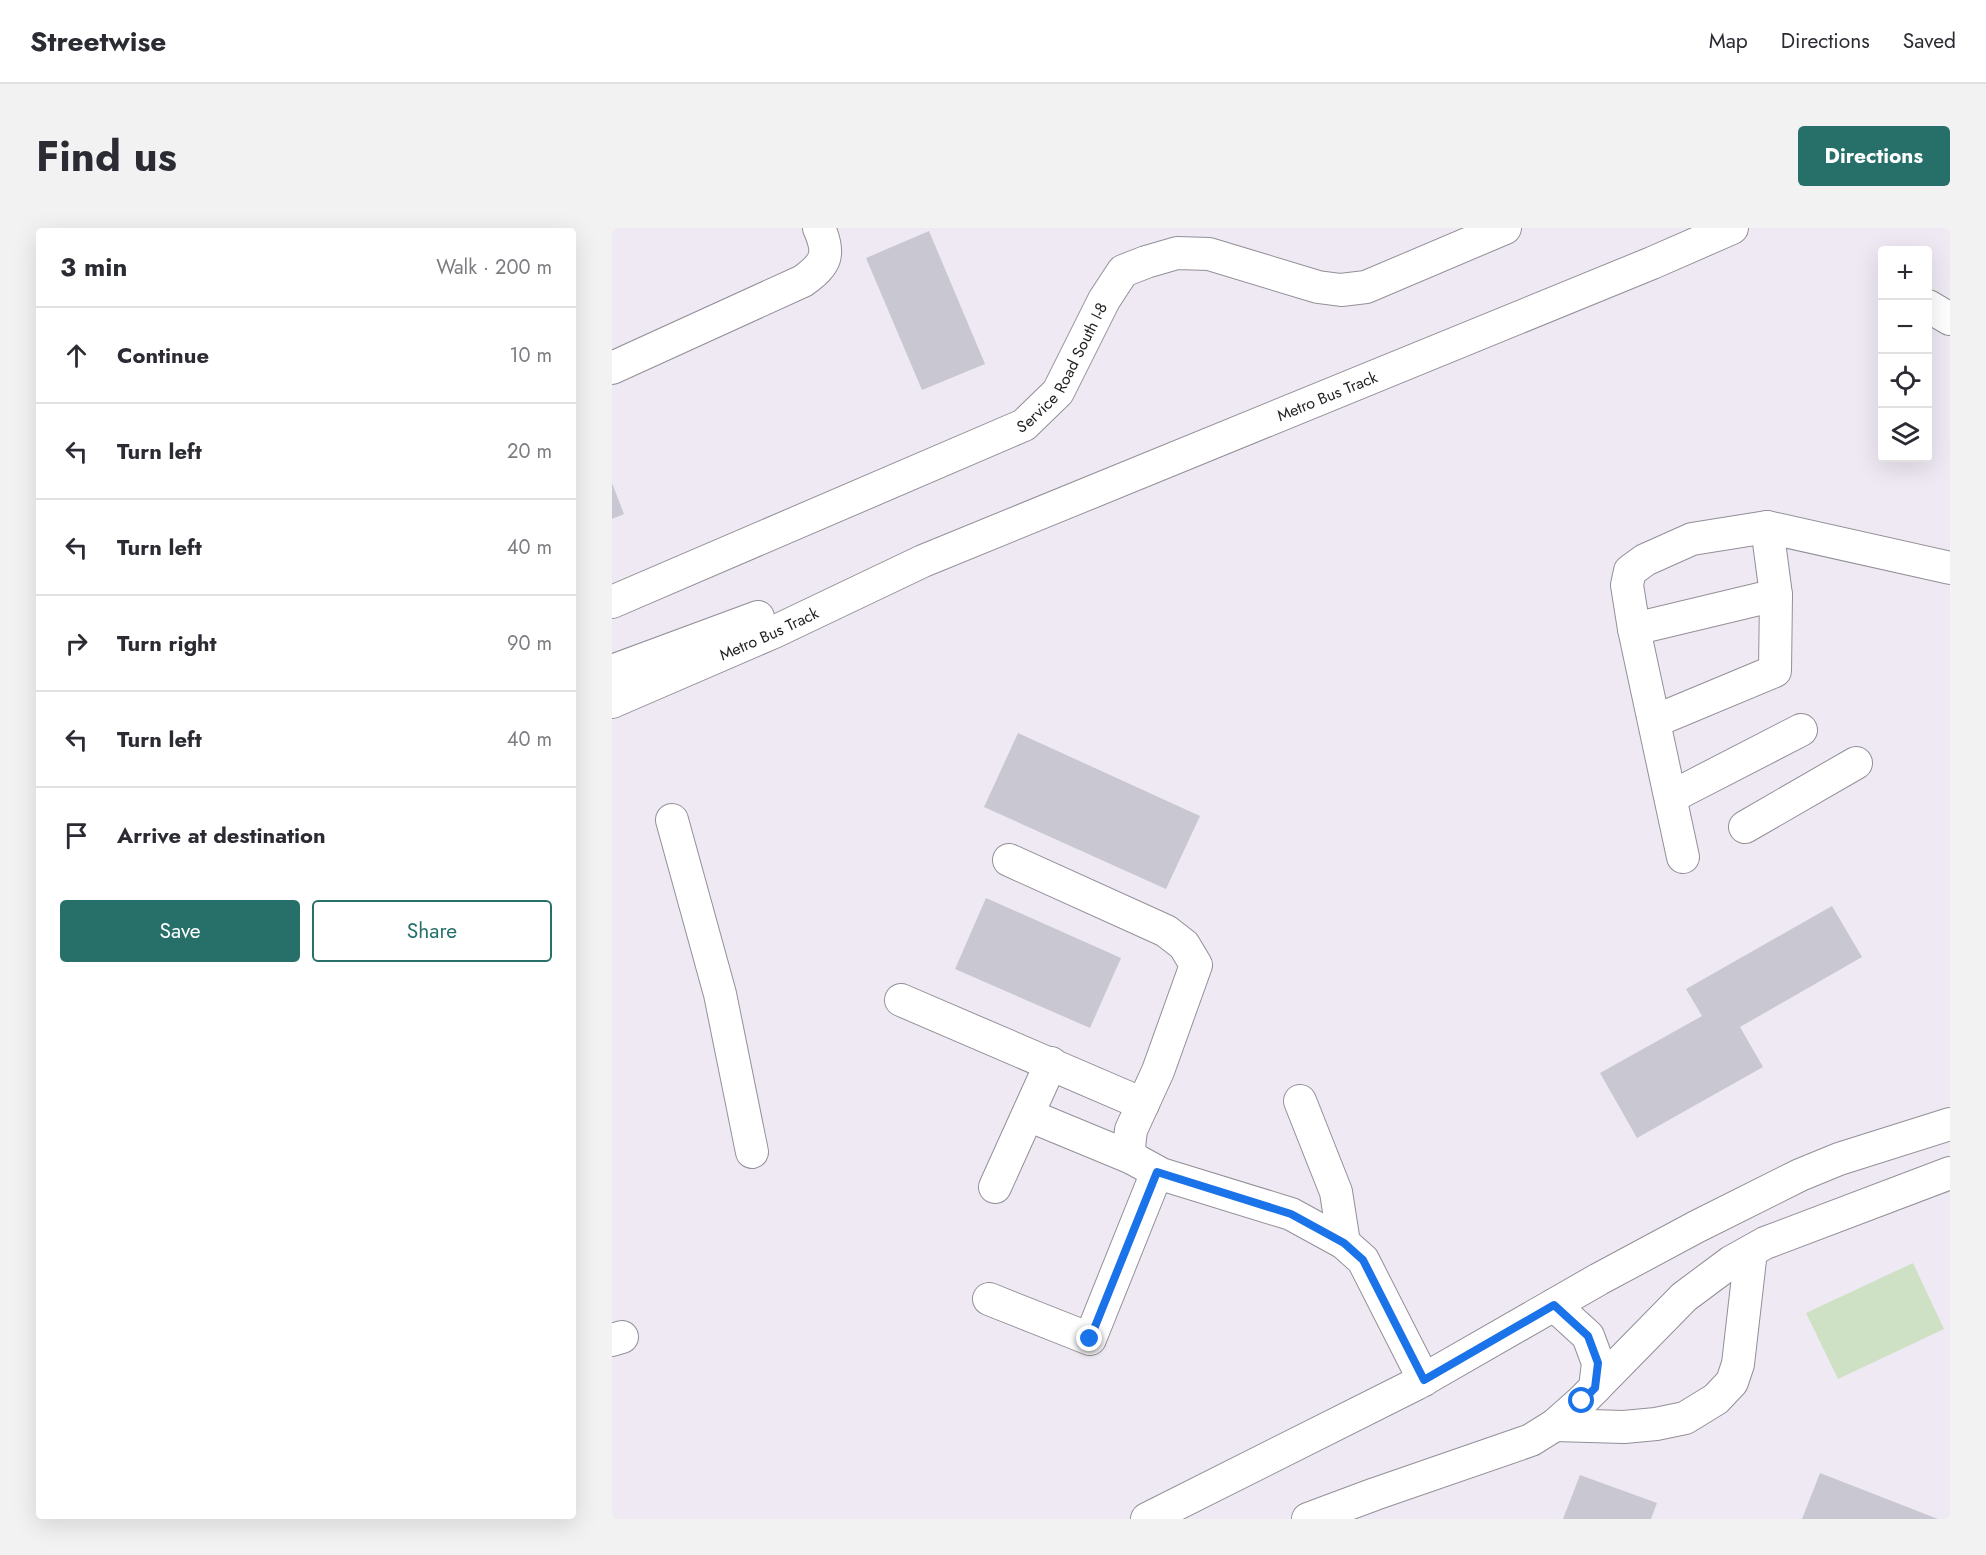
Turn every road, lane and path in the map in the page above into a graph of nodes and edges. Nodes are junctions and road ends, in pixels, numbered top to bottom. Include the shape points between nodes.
1 (819, 228) edge
2 (1505, 228) edge
3 (1732, 228) edge
4 (1932, 308) edge
5 (1950, 319) edge
6 (612, 368) edge
7 (1767, 527) junction
8 (923, 561) junction
9 (1950, 568) edge
10 (1776, 596) junction
11 (612, 602) edge
12 (1634, 629) junction
13 (612, 671) edge
14 (612, 702) edge
15 (1655, 721) junction
16 (1801, 730) dead end
17 (1856, 763) dead end
18 (1671, 797) junction
19 (672, 820) dead end
20 (1745, 827) dead end
21 (1683, 857) dead end
22 (1009, 860) dead end
23 (901, 1000) dead end
24 (1051, 1063) junction
25 (1300, 1101) dead end
26 (1143, 1104) junction
27 (1028, 1115) junction
28 (1950, 1124) edge
29 (752, 1152) dead end
30 (1144, 1165) junction
31 (1950, 1173) edge
32 (995, 1188) dead end
33 (1744, 1203) junction
34 (1344, 1243) junction
35 (1758, 1247) junction
36 (989, 1299) dead end
37 (1554, 1305) junction
38 (1424, 1380) junction
39 (1595, 1388) junction
40 (1555, 1425) junction
41 (1376, 1506) edge
42 (1147, 1519) edge
43 (1308, 1519) edge

1 - 6 street via 826,245 821,267 803,281
2 - 11 street, Service Road South I-8 via 1366,287 1341,290 1318,287 1209,254 1177,253 1146,262 1123,272 1104,300 1058,392 1024,424
3 - 8 street, Metro Bus Track
4 - 5 street
7 - 9 street
7 - 10 street
7 - 12 street via 1692,539 1630,571 1627,585
8 - 13 street, Metro Bus Track
8 - 14 street, Metro Bus Track via 774,632
10 - 12 street
10 - 15 street via 1775,671
12 - 15 street
15 - 18 street
16 - 18 street
17 - 20 street
18 - 21 street
19 - 29 street via 720,994
22 - 26 street via 1166,931 1184,945 1196,965
23 - 24 street
24 - 26 street
24 - 27 street
25 - 34 street via 1336,1192
26 - 30 street via 1131,1130 1129,1147
27 - 30 street
27 - 32 street
28 - 33 street via 1839,1159
30 - 34 street via 1291,1214
30 - 36 street via 1090,1339
31 - 35 street
33 - 35 street
33 - 37 street
34 - 38 street via 1363,1260
35 - 39 street via 1684,1298
35 - 40 street via 1738,1364 1732,1382 1716,1399 1685,1418 1656,1424
37 - 38 street
37 - 39 street via 1588,1336 1598,1363
38 - 42 street
39 - 40 street
40 - 41 street via 1531,1440
41 - 43 street

